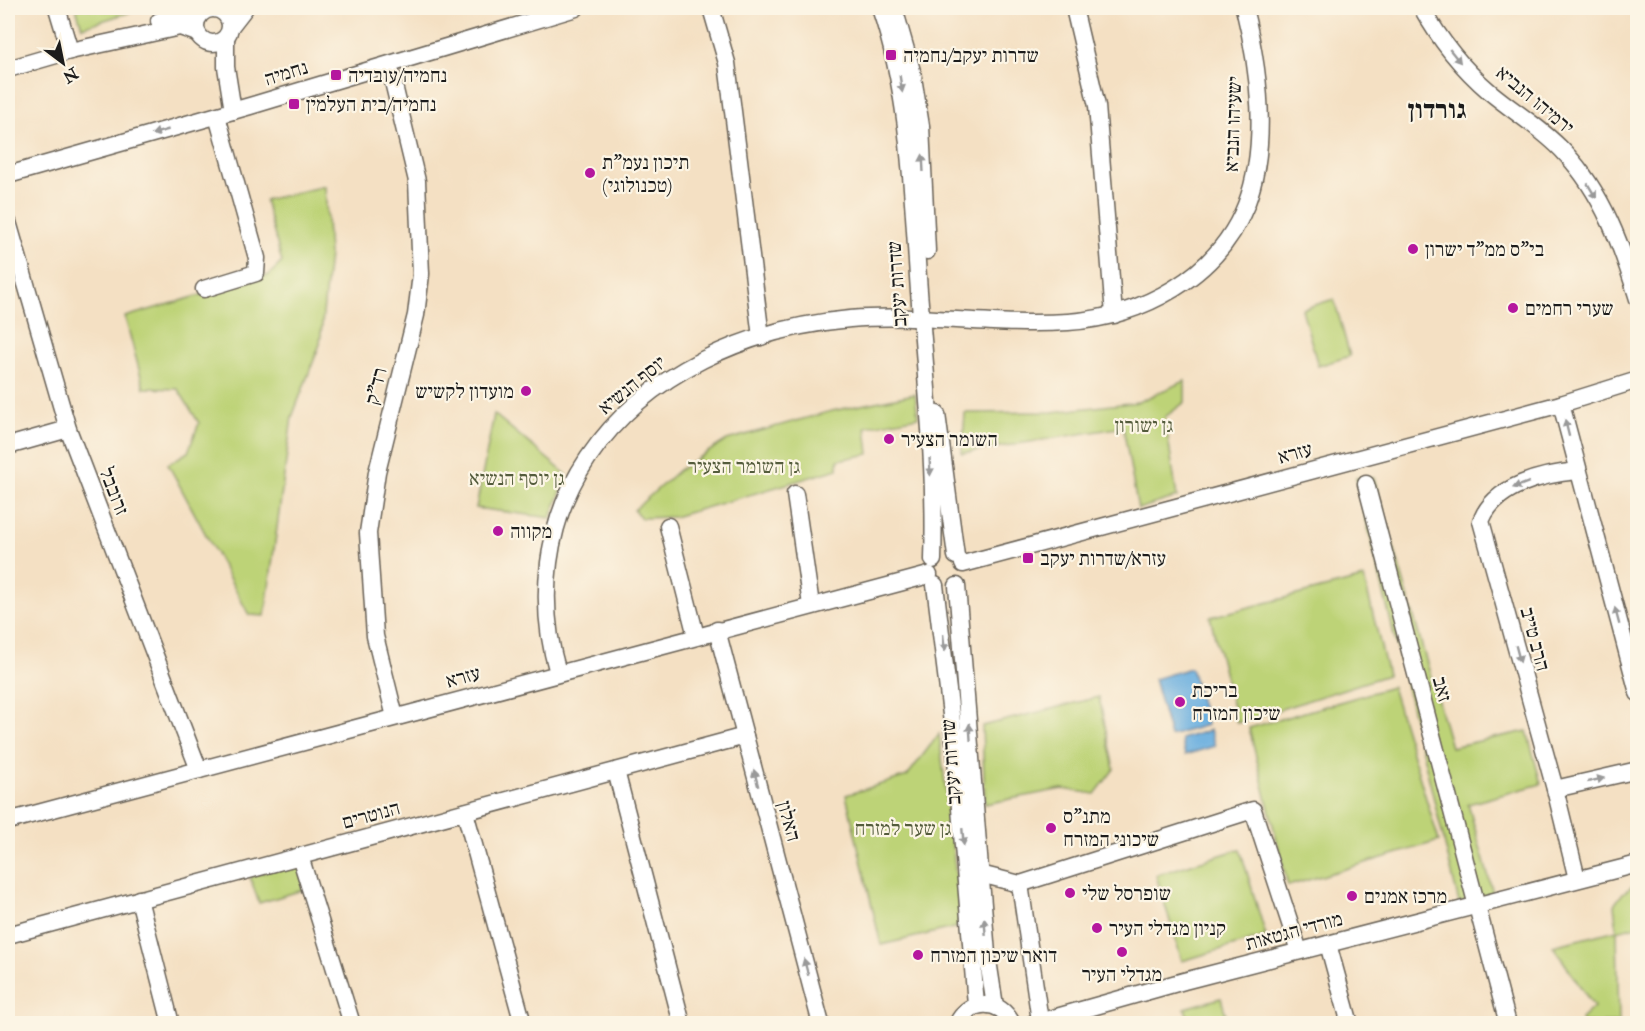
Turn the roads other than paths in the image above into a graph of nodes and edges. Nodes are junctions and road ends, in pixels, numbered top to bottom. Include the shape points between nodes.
1 (57, 8) edge
2 (245, 8) edge
3 (576, 8) edge
4 (711, 8) edge
5 (880, 8) edge
6 (894, 8) edge
7 (1074, 8) edge
8 (1244, 8) edge
9 (1422, 8) edge
10 (211, 9) edge
11 (216, 35) junction
12 (88, 47) junction
13 (70, 51) junction
14 (389, 64) junction
15 (8, 69) edge
16 (233, 111) junction
17 (217, 116) junction
18 (8, 176) edge
19 (8, 222) edge
20 (204, 289) dead end
21 (1638, 299) edge
22 (1114, 315) junction
23 (926, 319) junction
24 (761, 337) junction
25 (1638, 380) edge
26 (1561, 404) junction
27 (68, 429) junction
28 (8, 446) edge
29 (1578, 471) junction
30 (1365, 484) dead end
31 (795, 494) dead end
32 (668, 526) dead end
33 (959, 560) junction
34 (932, 573) junction
35 (957, 586) junction
36 (810, 605) junction
37 (717, 630) junction
38 (696, 636) junction
39 (558, 673) junction
40 (1638, 693) edge
41 (395, 717) junction
42 (745, 736) junction
43 (198, 770) junction
44 (1638, 770) edge
45 (615, 771) junction
46 (1555, 789) junction
47 (465, 812) junction
48 (8, 822) edge
49 (300, 856) junction
50 (1638, 864) edge
51 (980, 873) junction
52 (1577, 879) junction
53 (1020, 884) junction
54 (139, 899) junction
55 (1477, 905) junction
56 (8, 935) edge
57 (1328, 944) junction
58 (1299, 951) junction
59 (976, 1005) junction
60 (995, 1006) junction
61 (1036, 1022) edge
62 (171, 1023) edge
63 (352, 1023) edge
64 (523, 1023) edge
65 (682, 1023) edge
66 (821, 1023) edge
67 (957, 1023) edge
68 (1012, 1023) edge
69 (1350, 1023) edge
70 (1508, 1023) edge

1 - 13 street
2 - 11 street
3 - 14 street, נחמיה
4 - 24 street via 727,63
5 -> 23 street, שדרות יעקב via 900,76
23 -> 6 street, שדרות יעקב via 921,126 912,71
7 - 22 street via 1097,106
8 - 22 street, ישעיהו הנביא via 1259,90 1256,167 1245,206 1227,239 1206,264 1179,286
9 -> 21 street, ירמיהו הנביא via 1456,58 1490,92 1538,127 1580,170 1614,229
10 - 11 street via 225,13
10 - 11 street via 196,21
10 - 12 street via 170,17
11 - 12 street via 180,27
11 - 16 street
12 - 13 street
13 - 15 street
14 - 16 street, נחמיה
14 - 41 street, רד"ק via 417,181 420,274 416,315 377,472 368,533 375,636
16 - 17 street, נחמיה
17 -> 18 street, נחמיה
17 - 20 street via 257,258 256,273
19 - 27 street, זרובבל
22 - 23 street, ישעיהו הנביא via 1036,324
23 - 24 street, יוסף הנשיא via 849,319
23 - 33 street, שדרות יעקב
23 -> 34 street, שדרות יעקב
24 - 39 street, יוסף הנשיא via 712,354 665,382 611,427 579,471 558,527 547,574 549,641
25 - 26 street, עזרא
29 -> 26 street
26 - 33 street, עזרא
27 - 28 street
27 - 43 street, זרובבל
40 -> 29 street
29 -> 46 street, הרב טייב via 1513,488 1495,498 1481,521
30 - 55 street, זאב
31 - 36 street
32 - 38 street
33 - 34 street via 946,554
33 - 35 street via 964,574
34 - 35 street via 946,589
34 - 36 street, עזרא
34 -> 59 street, שדרות יעקב via 955,747
51 -> 35 street, שדרות יעקב
36 - 37 street, עזרא
37 - 38 street, עזרא
37 - 42 street, האלון
38 - 39 street, עזרא
39 - 41 street, עזרא
41 - 43 street, עזרא
42 - 45 street, הנוטרים
66 -> 42 street, האלון
43 - 48 street, עזרא
46 -> 44 street
45 - 47 street, הנוטרים
45 - 65 street
46 - 52 street, הרב טייב
47 - 49 street, הנוטרים
47 - 64 street
49 - 54 street, הנוטרים
49 - 63 street
50 - 52 street, מורדי הגטאות
51 - 53 street
60 -> 51 street, שדרות יעקב
52 - 55 street, מורדי הגטאות
53 - 58 street via 1253,810
53 - 61 street
54 - 56 street, הנוטרים
54 - 62 street
55 - 57 street, מורדי הגטאות
55 - 70 street, זאב
57 - 58 street, מורדי הגטאות
57 - 69 street
58 - 61 street, מורדי הגטאות
59 - 60 street
59 - 67 street
60 - 68 street

